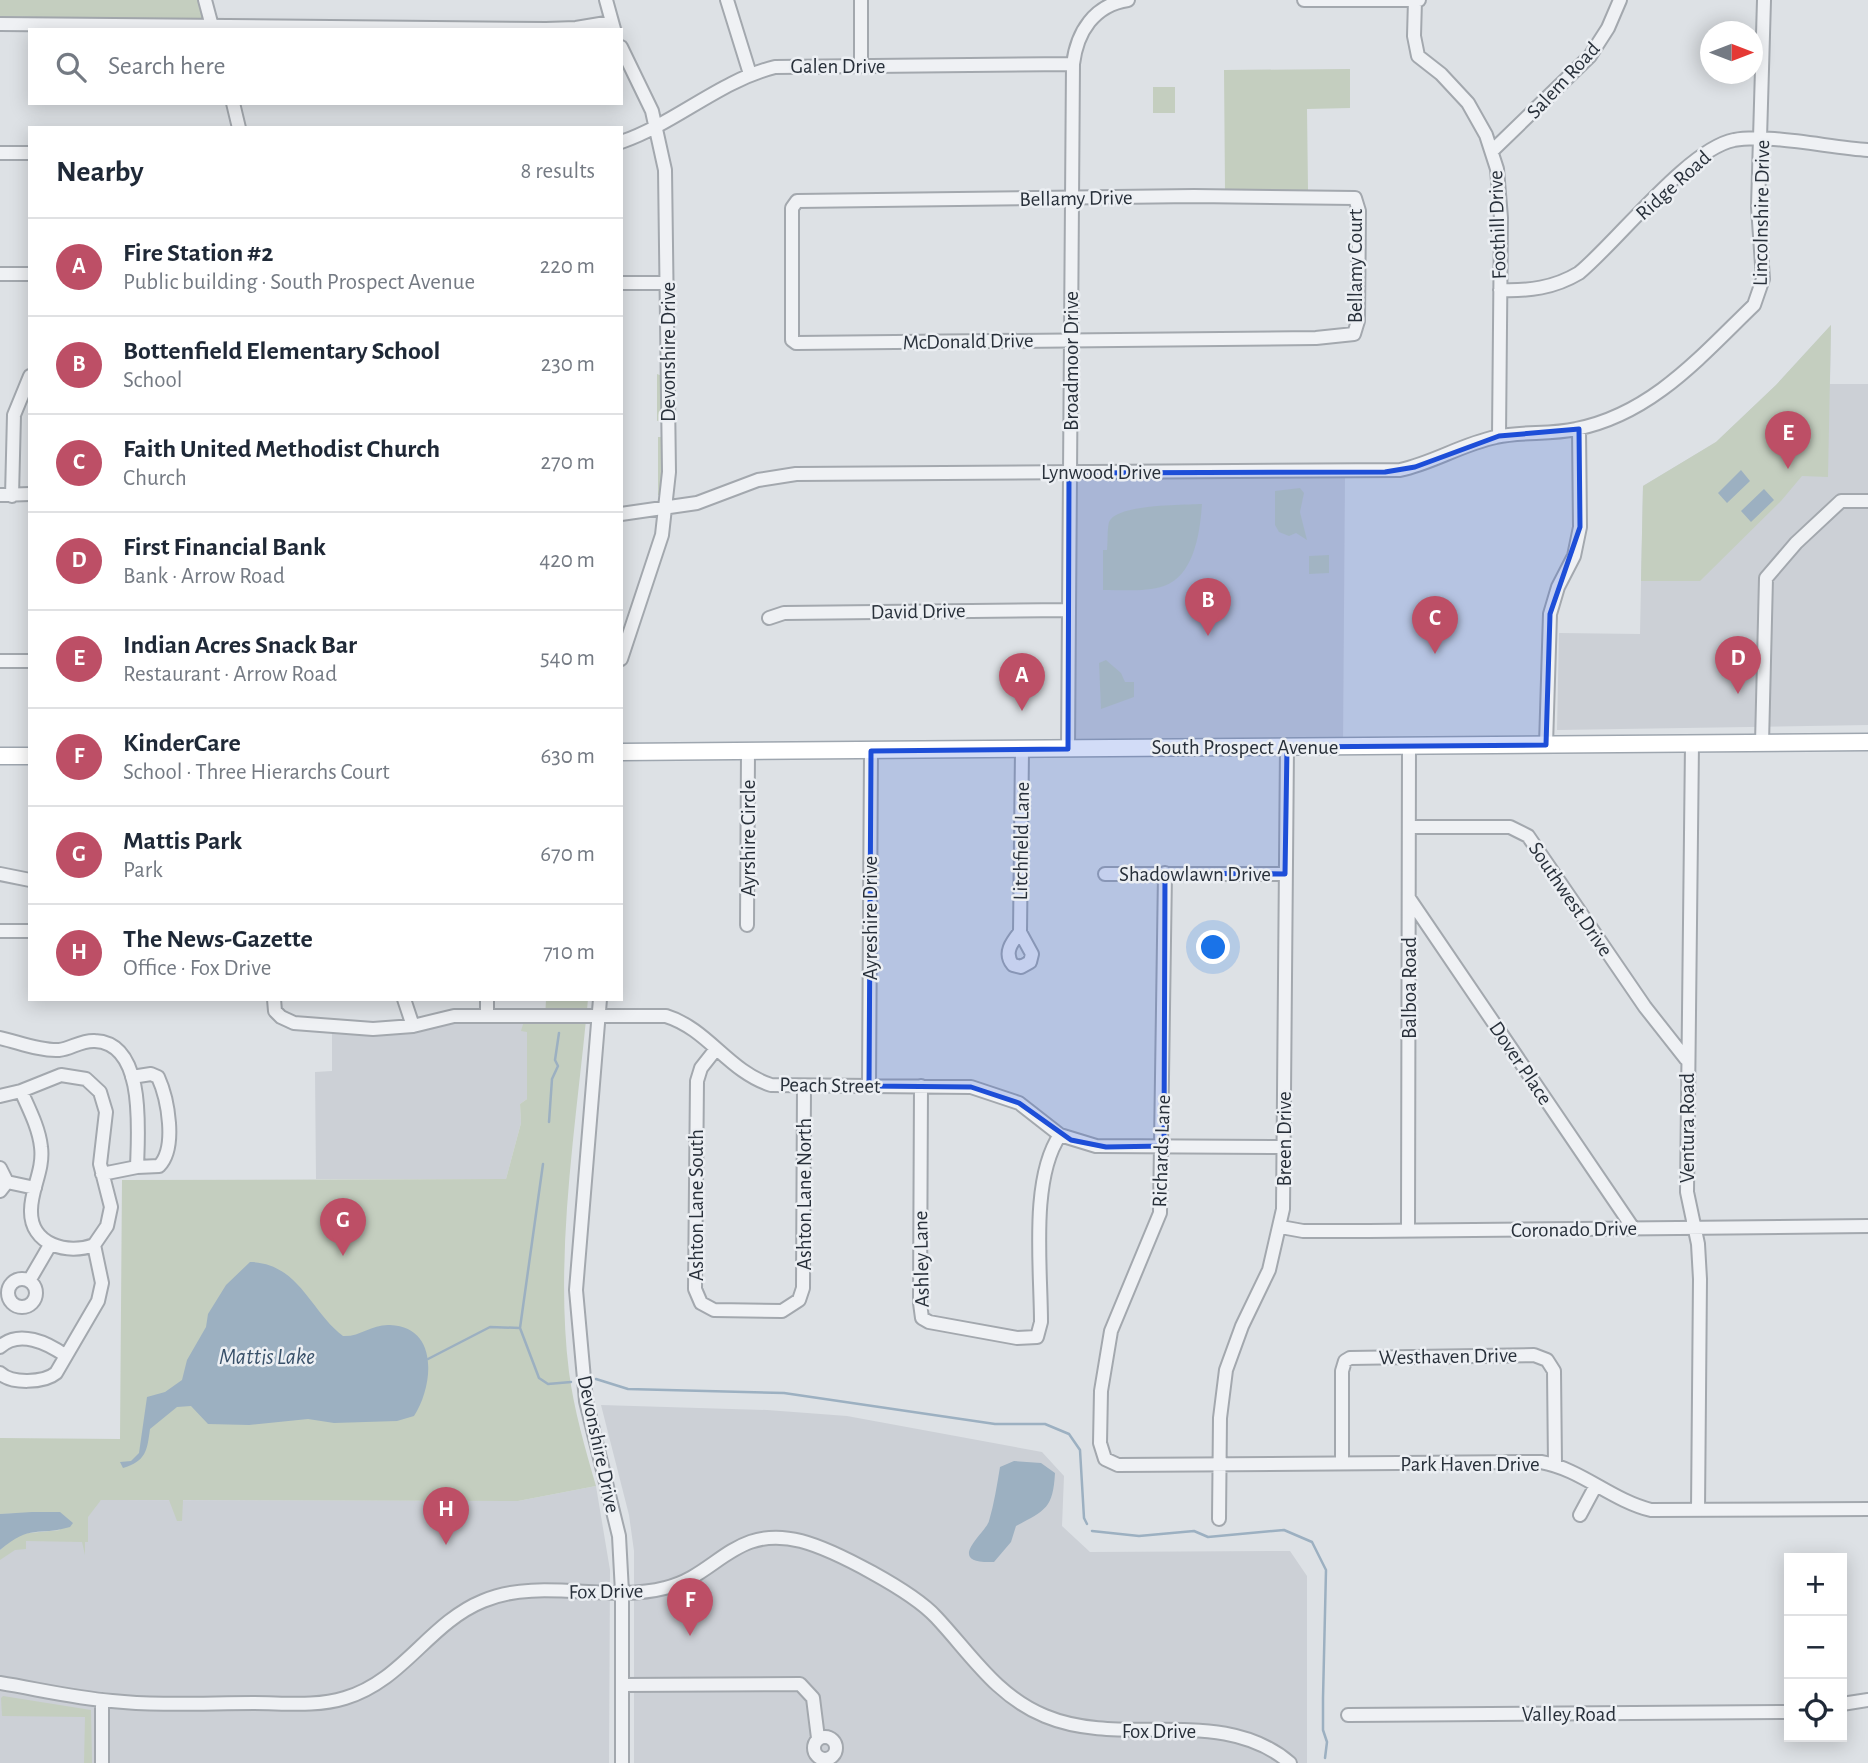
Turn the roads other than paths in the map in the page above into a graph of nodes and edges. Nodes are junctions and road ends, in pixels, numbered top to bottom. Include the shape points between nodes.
1 (205, 0) edge
2 (606, 0) edge
3 (727, 0) edge
4 (861, 0) edge
5 (1128, 0) edge
6 (1304, 0) edge
7 (1416, 0) edge
8 (1620, 0) edge
9 (1764, 0) edge
10 (0, 24) edge
11 (613, 26) edge
12 (213, 28) edge
13 (568, 28) edge
14 (623, 51) edge
15 (1073, 64) junction
16 (861, 66) junction
17 (750, 74) junction
18 (233, 105) edge
19 (239, 126) edge
20 (657, 128) junction
21 (1763, 140) junction
22 (623, 141) edge
23 (1868, 150) edge
24 (1492, 151) junction
25 (0, 153) edge
26 (28, 153) edge
27 (1072, 198) junction
28 (1355, 198) joint
29 (0, 274) edge
30 (28, 274) edge
31 (623, 283) edge
32 (667, 283) junction
33 (1500, 290) junction
34 (1354, 334) joint
35 (792, 340) joint
36 (1071, 340) junction
37 (28, 381) edge
38 (1579, 429) junction
39 (1499, 436) junction
40 (1069, 473) junction
41 (28, 494) edge
42 (6, 496) edge
43 (1868, 501) edge
44 (667, 508) junction
45 (623, 514) edge
46 (1068, 610) junction
47 (769, 618) dead end
48 (623, 653) edge
49 (0, 661) edge
50 (28, 661) edge
51 (1868, 742) edge
52 (1762, 743) junction
53 (1692, 744) junction
54 (1546, 745) junction
55 (1409, 746) junction
56 (1287, 747) junction
57 (1068, 749) junction
58 (1022, 750) junction
59 (748, 751) junction
60 (871, 751) junction
61 (623, 752) edge
62 (0, 756) edge
63 (28, 756) edge
64 (1410, 827) junction
65 (1165, 873) junction
66 (0, 874) edge
67 (1105, 874) dead end
68 (1285, 874) junction
69 (28, 880) edge
70 (1409, 898) junction
71 (747, 925) dead end
72 (0, 931) edge
73 (28, 931) edge
74 (1020, 932) dead end
75 (274, 1001) edge
76 (405, 1001) edge
77 (487, 1001) edge
78 (600, 1001) edge
79 (599, 1015) junction
80 (487, 1016) junction
81 (413, 1026) junction
82 (0, 1038) edge
83 (716, 1049) junction
84 (60, 1050) junction
85 (1686, 1059) junction
86 (61, 1075) junction
87 (132, 1077) junction
88 (869, 1086) junction
89 (804, 1087) junction
90 (921, 1087) junction
91 (21, 1091) junction
92 (0, 1096) edge
93 (1060, 1135) junction
94 (1164, 1146) junction
95 (1284, 1147) junction
96 (137, 1167) junction
97 (0, 1168) edge
98 (102, 1174) junction
99 (3, 1187) edge
100 (35, 1188) junction
101 (1868, 1226) edge
102 (1280, 1227) junction
103 (1693, 1227) junction
104 (1633, 1228) junction
105 (1408, 1230) junction
106 (50, 1245) junction
107 (94, 1245) junction
108 (29, 1281) dead end
109 (799, 1300) joint
110 (0, 1347) edge
111 (66, 1356) junction
112 (0, 1373) edge
113 (1105, 1459) joint
114 (1342, 1463) junction
115 (1220, 1465) junction
116 (1555, 1465) junction
117 (1595, 1487) junction
118 (1868, 1509) edge
119 (1698, 1510) junction
120 (1580, 1515) dead end
121 (1219, 1519) dead end
122 (622, 1592) junction
123 (0, 1683) edge
124 (622, 1685) junction
125 (103, 1700) junction
126 (1868, 1700) edge
127 (1847, 1703) edge
128 (1784, 1712) edge
129 (1348, 1715) dead end
130 (818, 1738) dead end
131 (102, 1763) edge
132 (622, 1763) edge
133 (1290, 1763) edge

1 - 12 street
2 - 11 street
3 - 17 street
4 - 16 street
5 - 15 street, Broadmoor Drive via 1103,9 1087,23 1078,38
6 - 7 street
7 - 24 street, Foothill Drive via 1418,56 1468,103
8 - 24 street, Salem Road via 1590,56
9 - 21 street, Lincolnshire Drive
10 - 12 street
11 - 13 street
14 - 20 street, Devonshire Drive
15 - 16 street, Galen Drive
15 - 27 street, Broadmoor Drive
16 - 17 street, Galen Drive via 791,65
17 - 20 street, Galen Drive
18 - 19 street
20 - 22 street, Galen Drive
20 - 32 street, Devonshire Drive via 666,184
21 - 23 street, Ridge Road
21 - 33 street, Ridge Road via 1734,139 1705,153 1591,263 1567,280 1538,289
21 - 38 street, Lincolnshire Drive via 1758,207 1763,279 1754,305 1664,390 1623,413
24 - 33 street, Foothill Drive via 1499,183
25 - 26 street
27 - 28 street, Bellamy Drive
27 - 35 street, Bellamy Drive via 797,201 792,208
27 - 36 street, Broadmoor Drive
28 - 34 street, Bellamy Court via 1359,211
29 - 30 street
31 - 32 street
32 - 44 street, Devonshire Drive
33 - 39 street, Foothill Drive
34 - 36 street, McDonald Drive
35 - 36 street, McDonald Drive
36 - 40 street, Broadmoor Drive
37 - 42 street via 14,415
38 - 39 street, Lynwood Drive
38 - 54 street via 1580,527 1550,614
39 - 40 street, Lynwood Drive via 1415,467 1385,472
40 - 44 street, Lynwood Drive via 796,474 758,480 719,496
40 - 46 street, Broadmoor Drive
41 - 42 street
43 - 52 street via 1841,501 1766,578
44 - 45 street, Lynwood Drive
44 - 48 street, Devonshire Drive via 658,552
46 - 47 street, David Drive via 784,613
46 - 57 street, Broadmoor Drive
49 - 50 street
51 - 52 main road, South Prospect Avenue
52 - 53 main road, South Prospect Avenue
53 - 54 main road, South Prospect Avenue
53 - 85 street, Ventura Road
54 - 55 main road, South Prospect Avenue
55 - 56 main road, South Prospect Avenue
55 - 64 street, Balboa Road
56 - 57 main road, South Prospect Avenue
56 - 68 street, Breen Drive
57 - 58 main road, South Prospect Avenue
58 - 60 main road, South Prospect Avenue
58 - 74 street, Litchfield Lane
59 - 60 main road, South Prospect Avenue
59 - 61 main road, South Prospect Avenue
59 - 71 street, Ayrshire Circle
60 - 88 street, Ayreshire Drive
62 - 63 main road
64 - 70 street, Balboa Road
64 - 85 street, Southwest Drive via 1510,827 1528,836
65 - 67 street, Shadowlawn Drive
65 - 68 street, Shadowlawn Drive
65 - 94 street, Richards Lane
66 - 69 street
68 - 95 street, Breen Drive
70 - 104 street, Dover Place
70 - 105 street, Balboa Road
72 - 73 street
75 - 81 street, Peach Street via 275,1011 294,1023 373,1029
76 - 81 street
77 - 80 street
78 - 79 street, Devonshire Drive
79 - 80 street, Peach Street
79 - 83 street, Peach Street via 666,1016 694,1028
79 - 122 street, Devonshire Drive via 576,1290 584,1389 619,1536
80 - 81 street, Peach Street via 454,1016
82 - 84 street
83 - 89 street, Peach Street via 740,1071 760,1081
83 - 109 street, Ashton Lane South via 697,1081 695,1289 706,1307 723,1311 782,1311
84 - 86 street
84 - 87 street via 97,1040 129,1062
85 - 103 street, Ventura Road via 1687,1192
86 - 91 street
86 - 98 street via 93,1083 105,1101
87 - 96 street via 138,1121
87 - 96 street via 158,1077 168,1119 164,1161 159,1166
88 - 89 street, Peach Street
88 - 90 street, Peach Street
89 - 109 street, Ashton Lane North via 803,1288
90 - 93 street, Peach Street via 990,1091 1019,1103
90 - 93 street, Ashley Lane via 920,1303 922,1318 929,1322 1017,1338 1037,1337 1043,1177
91 - 92 street
91 - 100 street via 41,1145
93 - 94 street, Peach Street via 1096,1146
94 - 95 street, Peach Street
94 - 113 street, Richards Lane via 1160,1213 1119,1307 1104,1362 1100,1443
95 - 102 street, Breen Drive
96 - 98 street
97 - 99 street
98 - 107 street via 110,1219
99 - 100 street
100 - 106 street via 32,1220
101 - 103 street, Coronado Drive
102 - 105 street, Coronado Drive
102 - 115 street, Breen Drive via 1269,1270 1226,1370
103 - 104 street, Coronado Drive
103 - 119 street, Ventura Road via 1700,1279
104 - 105 street, Coronado Drive
106 - 107 street
106 - 108 street
107 - 111 street via 102,1283 98,1301
110 - 111 street via 16,1339 45,1341
111 - 112 street via 48,1380 5,1378
113 - 115 street, Park Haven Drive via 1118,1465
114 - 115 street, Park Haven Drive
114 - 116 street, Park Haven Drive
114 - 116 street, Westhaven Drive via 1342,1371 1350,1358 1534,1355 1547,1360 1554,1371
115 - 121 street, Breen Drive
116 - 117 street, Park Haven Drive
117 - 119 street, Park Haven Drive via 1642,1508
117 - 120 street
118 - 119 street, Park Haven Drive
122 - 124 street, Devonshire Drive
122 - 125 street, Fox Drive via 512,1593 481,1601 454,1618 379,1684 328,1703
122 - 133 street, Fox Drive via 675,1586 736,1546 765,1539 802,1541 910,1595 935,1615 990,1679 1039,1714 1101,1730 1221,1731 1249,1738
123 - 125 street, Fox Drive
124 - 130 street via 800,1684 814,1698
124 - 132 street, Devonshire Drive
125 - 131 street
126 - 127 street
128 - 129 street, Valley Road

